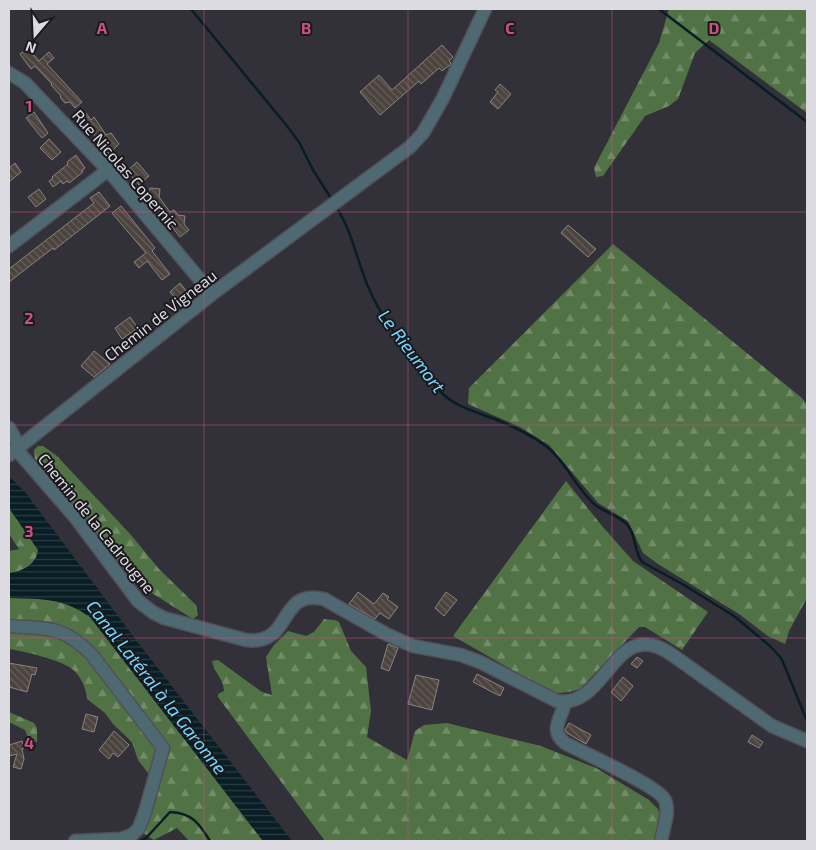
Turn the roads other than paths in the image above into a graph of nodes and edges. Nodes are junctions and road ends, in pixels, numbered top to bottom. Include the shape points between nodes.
1 (484, 9) edge
2 (9, 74) edge
3 (108, 170) junction
4 (9, 246) edge
5 (212, 294) junction
6 (9, 428) edge
7 (15, 450) edge
8 (9, 626) edge
9 (565, 703) junction
10 (807, 741) edge
11 (75, 841) edge
12 (661, 841) edge

1 - 5 street, Chemin de Vigneau via 443,98 423,133 410,147
2 - 3 street, Rue Nicolas Copernic via 25,82
3 - 4 street
3 - 5 street, Rue Nicolas Copernic
5 - 7 street, Chemin de Vigneau
6 - 7 street, Chemin de la Cadrougne
7 - 9 street, Chemin de la Cadrougne via 75,517 138,602 159,616 246,640 258,640 274,632 296,602 314,596 413,646 461,654 557,702
8 - 11 street via 53,629 81,644 163,748 139,828 121,839
9 - 10 street via 592,688 634,645 652,644 666,650 772,726
9 - 12 street via 556,728 558,738 661,794 666,813

